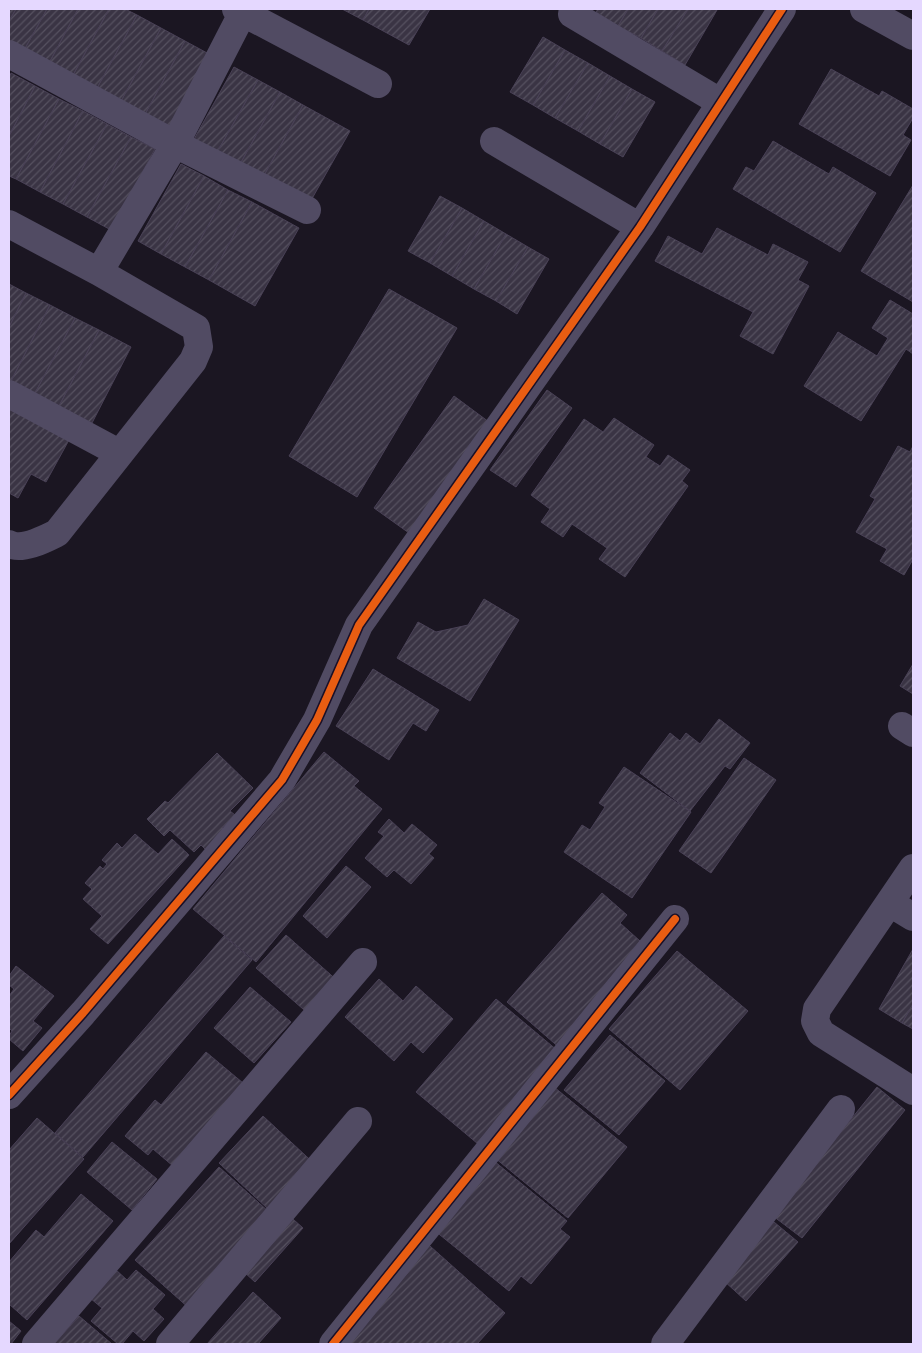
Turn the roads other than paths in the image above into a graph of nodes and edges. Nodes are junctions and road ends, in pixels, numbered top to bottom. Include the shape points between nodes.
1 (782, 9) edge
2 (864, 9) edge
3 (249, 12) edge
4 (572, 14) dead end
5 (913, 36) edge
6 (9, 54) edge
7 (378, 84) dead end
8 (720, 102) junction
9 (494, 141) dead end
10 (175, 144) junction
11 (307, 210) dead end
12 (9, 224) edge
13 (640, 226) junction
14 (99, 272) junction
15 (9, 394) edge
16 (119, 453) junction
17 (11, 546) edge
18 (913, 868) edge
19 (890, 902) junction
20 (913, 917) edge
21 (675, 919) dead end
22 (363, 962) dead end
23 (913, 1091) edge
24 (9, 1095) edge
25 (841, 1109) dead end
26 (358, 1121) dead end
27 (36, 1344) edge
28 (170, 1344) edge
29 (333, 1344) edge
30 (665, 1344) edge

1 - 8 street
2 - 5 street
3 - 7 street
3 - 10 street
4 - 8 street
6 - 10 street
8 - 13 street
9 - 13 street
10 - 11 street
10 - 14 street
12 - 14 street
13 - 24 street via 359,625 317,720 282,780
14 - 16 street via 196,328 199,347 193,362
15 - 16 street
16 - 17 street via 57,533 37,543
18 - 19 street
19 - 20 street
19 - 23 street via 817,1009 815,1021 821,1033
21 - 29 street
22 - 27 street
25 - 30 street
26 - 28 street

